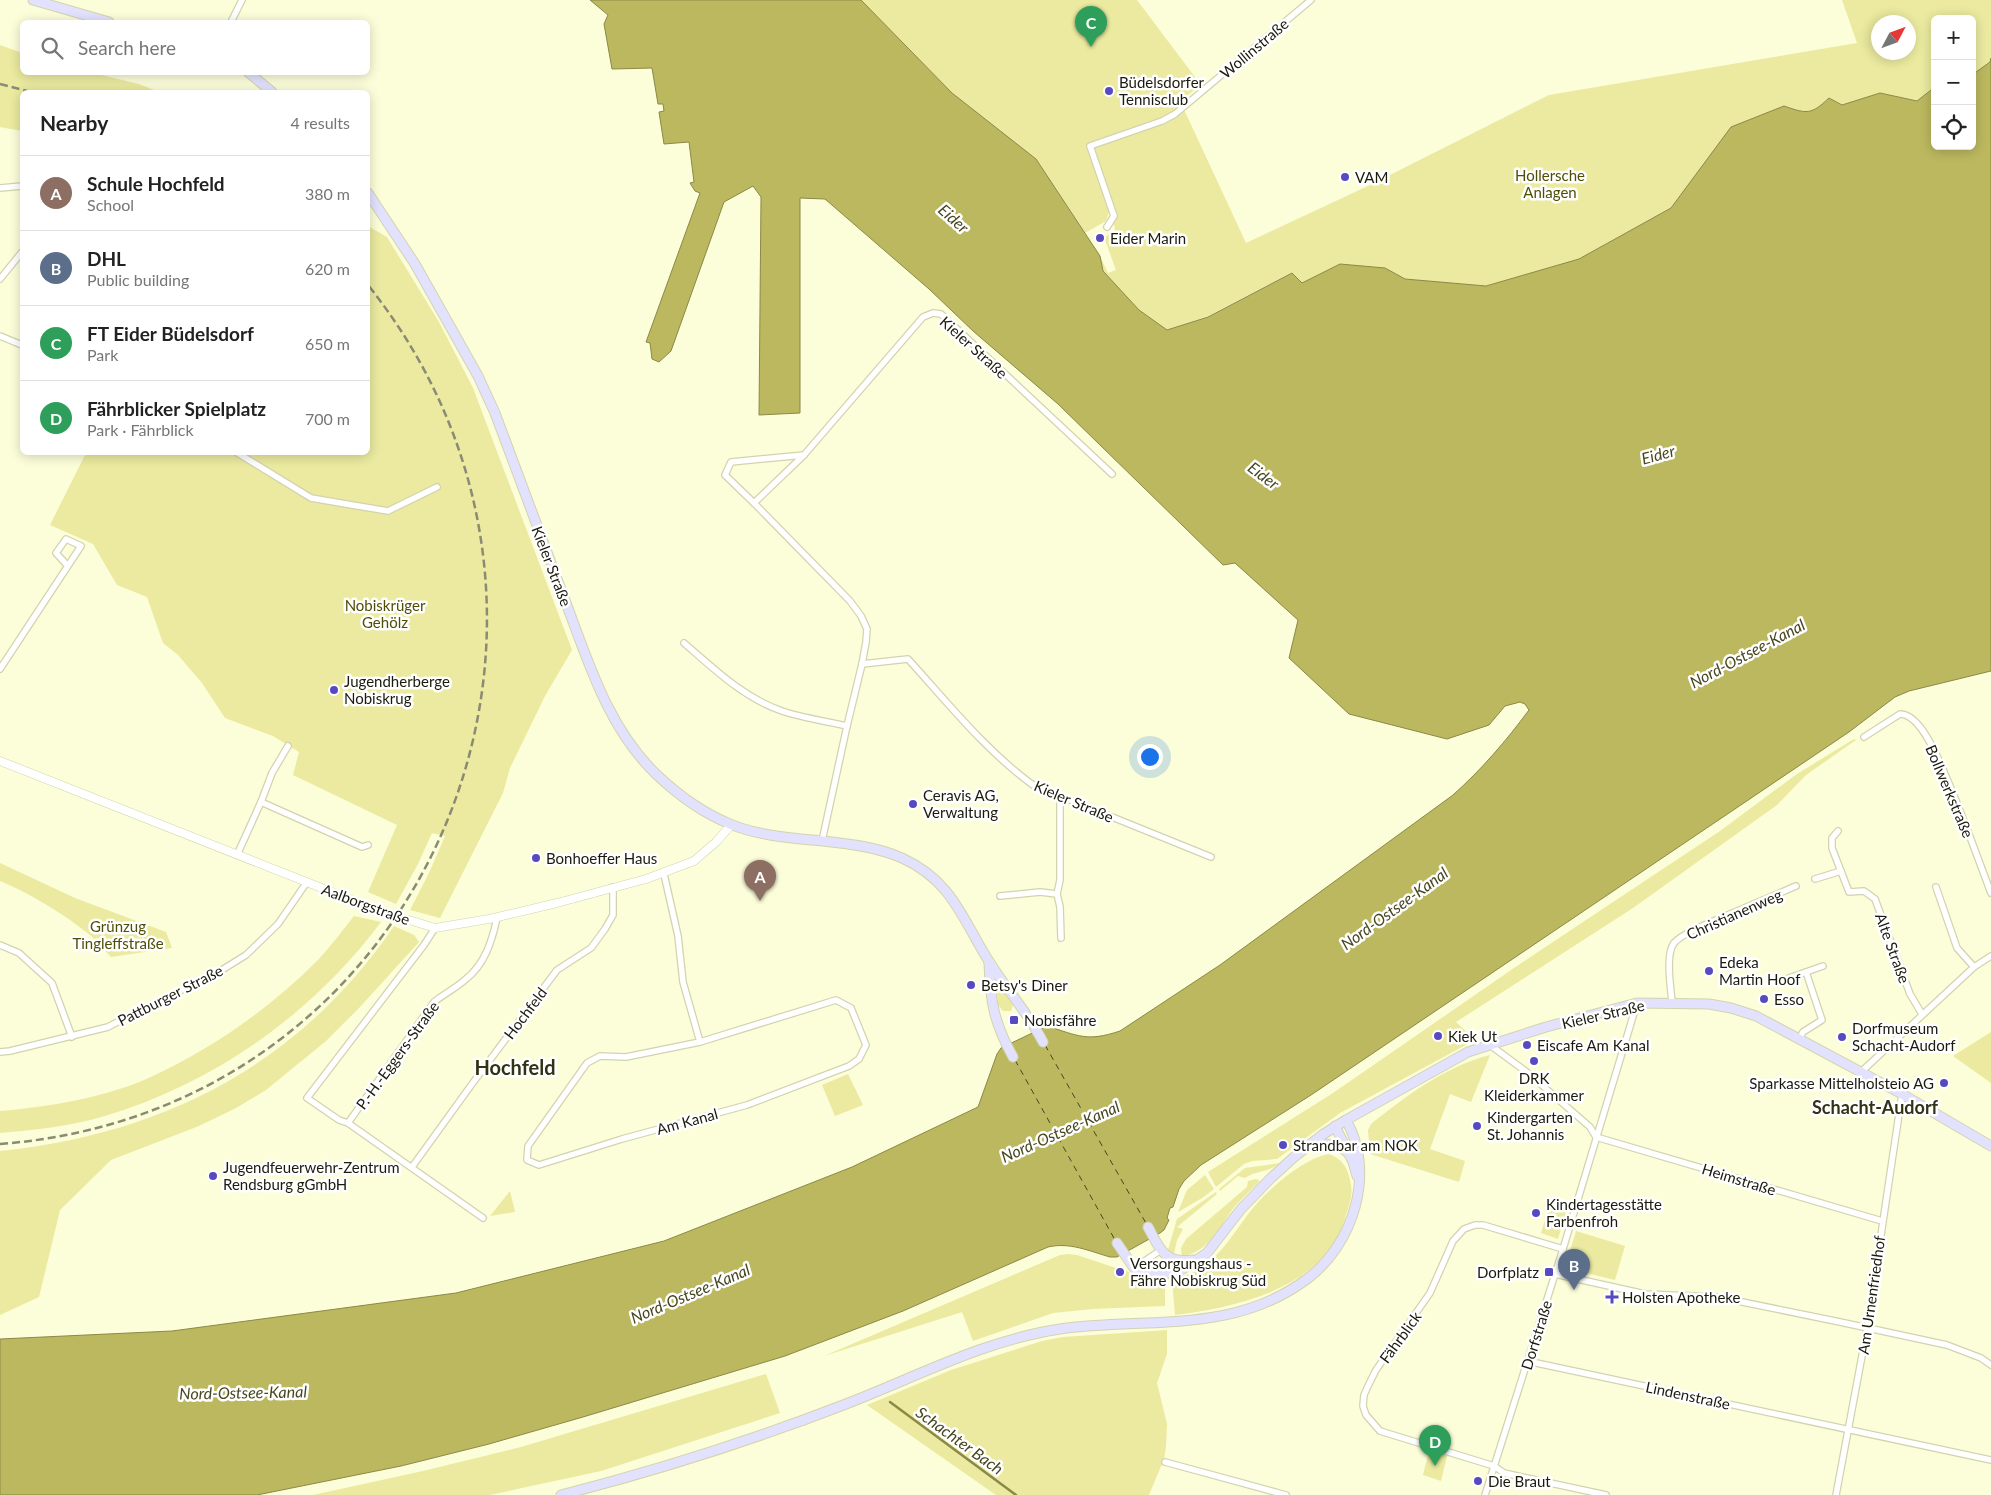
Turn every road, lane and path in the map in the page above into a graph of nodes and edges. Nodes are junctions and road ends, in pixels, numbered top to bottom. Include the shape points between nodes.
1 (33, 0) edge
2 (242, 0) edge
3 (1311, 0) edge
4 (102, 20) edge
5 (232, 20) edge
6 (252, 75) edge
7 (270, 90) edge
8 (20, 186) edge
9 (0, 188) edge
10 (14, 188) junction
11 (20, 191) edge
12 (370, 196) edge
13 (1107, 227) dead end
14 (20, 254) edge
15 (0, 279) edge
16 (0, 336) edge
17 (20, 344) edge
18 (241, 455) edge
19 (804, 455) junction
20 (1112, 474) dead end
21 (437, 487) dead end
22 (754, 503) junction
23 (68, 565) junction
24 (684, 643) dead end
25 (862, 664) junction
26 (0, 669) edge
27 (846, 726) junction
28 (1864, 737) dead end
29 (288, 746) dead end
30 (0, 761) edge
31 (1060, 797) junction
32 (262, 802) junction
33 (731, 824) junction
34 (1838, 831) dead end
35 (822, 841) junction
36 (368, 845) dead end
37 (237, 855) junction
38 (1211, 857) dead end
39 (1841, 871) junction
40 (664, 874) junction
41 (1815, 879) dead end
42 (307, 882) junction
43 (1796, 886) dead end
44 (1936, 887) dead end
45 (613, 888) junction
46 (1991, 893) edge
47 (1057, 894) junction
48 (1000, 896) dead end
49 (497, 918) junction
50 (435, 928) junction
51 (1062, 938) dead end
52 (0, 945) edge
53 (1991, 956) edge
54 (989, 962) junction
55 (1823, 966) dead end
56 (1974, 967) junction
57 (1806, 972) junction
58 (1786, 979) dead end
59 (1637, 1003) junction
60 (1672, 1003) junction
61 (1922, 1014) junction
62 (72, 1037) junction
63 (1800, 1038) junction
64 (700, 1042) junction
65 (1043, 1042) dead end
66 (1490, 1045) junction
67 (0, 1052) edge
68 (1013, 1057) dead end
69 (1861, 1072) junction
70 (1902, 1094) junction
71 (1346, 1120) junction
72 (348, 1123) junction
73 (1335, 1126) junction
74 (1596, 1137) junction
75 (1309, 1145) junction
76 (1991, 1146) edge
77 (1349, 1154) junction
78 (412, 1167) junction
79 (1359, 1181) junction
80 (483, 1218) dead end
81 (1882, 1221) junction
82 (1148, 1227) dead end
83 (1117, 1243) dead end
84 (1563, 1249) junction
85 (1161, 1250) junction
86 (1198, 1259) junction
87 (1134, 1268) junction
88 (1555, 1274) junction
89 (1867, 1329) junction
90 (1528, 1361) junction
91 (1991, 1365) edge
92 (1849, 1430) junction
93 (1991, 1460) edge
94 (1165, 1462) dead end
95 (1494, 1466) junction
96 (562, 1495) edge
97 (1286, 1495) edge
98 (1485, 1495) edge
99 (1606, 1495) edge
100 (1836, 1495) edge

1 - 4 main road
2 - 5 street
3 - 13 street, Wollinstraße via 1175,114 1090,146 1114,216
6 - 7 main road
8 - 10 street
9 - 10 street
10 - 11 street
12 - 33 main road, Kieler Straße via 415,264 478,376 606,703 642,760 671,787 709,814
14 - 15 street
16 - 17 street
18 - 21 street via 311,498 388,511
19 - 20 street, Kieler Straße via 923,317 933,312 940,314
19 - 22 street, Kieler Straße
19 - 22 street via 731,462 725,475
22 - 25 street via 861,616 866,629
23 - 23 street via 81,546 66,539 56,553
23 - 26 street
24 - 27 street via 726,680 761,702 782,711
25 - 27 street
25 - 31 street, Kieler Straße via 908,659 1009,767 1033,785
27 - 35 street
28 - 46 street, Bollwerkstraße via 1900,714 1906,714 1917,725 1935,751
29 - 32 street via 272,773
30 - 37 street, Aalborgstraße
31 - 38 street, Kieler Straße
31 - 47 street via 1060,880
32 - 36 street via 362,847
32 - 37 street
33 - 35 main road, Kieler Straße via 754,831
33 - 40 street, Aalborgstraße via 694,861
34 - 39 street, Alte Straße via 1832,838 1832,848
35 - 54 main road, Kieler Straße via 883,851 903,858 933,878 954,900
37 - 42 street, Aalborgstraße
39 - 41 street
39 - 61 street, Alte Straße via 1849,892 1864,891 1875,899 1910,994
40 - 45 street, Aalborgstraße
40 - 64 street via 678,936 683,982
42 - 50 street, Aalborgstraße via 380,911
42 - 62 street, Pattburger Straße via 278,924 246,955 217,973 108,1027
43 - 60 street, Christianenweg via 1702,926 1675,942 1670,952
44 - 56 street via 1957,948
45 - 49 street, Aalborgstraße
45 - 78 street, Hochfeld via 613,915 605,929 591,948 558,970
47 - 48 street via 1040,892
47 - 51 street
49 - 50 street, Aalborgstraße
49 - 72 street, P.-H.-Eggers-Straße via 492,941 476,970 434,1002
50 - 72 street via 307,1098
52 - 62 street via 18,953 52,983
53 - 56 street
54 - 65 main road, Kieler Straße
54 - 68 main road, Kieler Straße via 995,1018
55 - 57 street
56 - 61 street
57 - 58 street
57 - 63 street via 1822,1020 1803,1032
59 - 60 main road, Kieler Straße
59 - 66 main road, Kieler Straße
59 - 74 street, Dorfstraße
60 - 63 main road, Kieler Straße via 1736,1009
61 - 69 street
62 - 67 street, Pattburger Straße
63 - 69 main road, Kieler Straße
64 - 64 street, Am Kanal via 836,1000 851,1008 866,1045 859,1059 850,1066 747,1105 539,1165 527,1160 528,1146 587,1063 600,1056 626,1057
66 - 71 main road, Kieler Straße via 1468,1052
66 - 74 street via 1528,1073 1590,1127
69 - 70 main road, Kieler Straße
70 - 76 main road, Kieler Straße
70 - 81 street, Am Urnenfriedhof
71 - 73 main road, Kieler Straße
71 - 79 main road via 1354,1133 1358,1150
72 - 78 street
73 - 75 main road, Kieler Straße
73 - 77 main road
74 - 81 street, Heimstraße
74 - 84 street, Dorfstraße
75 - 77 main road via 1332,1144
75 - 86 main road, Kieler Straße via 1256,1193 1215,1245
77 - 79 main road
78 - 80 street
79 - 96 main road via 1350,1222 1339,1246 1320,1268 1272,1300 1247,1310 1183,1322 1088,1326 1026,1336 959,1358 728,1447 637,1476
81 - 89 street, Am Urnenfriedhof
82 - 85 main road
83 - 87 main road
84 - 88 street, Dorfstraße
84 - 95 street, Fährblick via 1484,1225 1464,1229 1453,1241 1422,1306 1376,1370 1364,1395 1366,1415 1380,1430
85 - 86 main road via 1174,1261
85 - 87 street
86 - 87 main road, Kieler Straße via 1181,1270 1166,1274 1151,1275
88 - 89 street via 1645,1294 1730,1299
88 - 90 street, Dorfstraße
89 - 91 street via 1947,1345
89 - 92 street, Am Urnenfriedhof
90 - 92 street, Lindenstraße
90 - 95 street, Dorfstraße
92 - 93 street, Lindenstraße
92 - 100 street, Am Urnenfriedhof
94 - 97 street
95 - 98 street, Dorfstraße
95 - 99 street, Fährblick via 1504,1474

